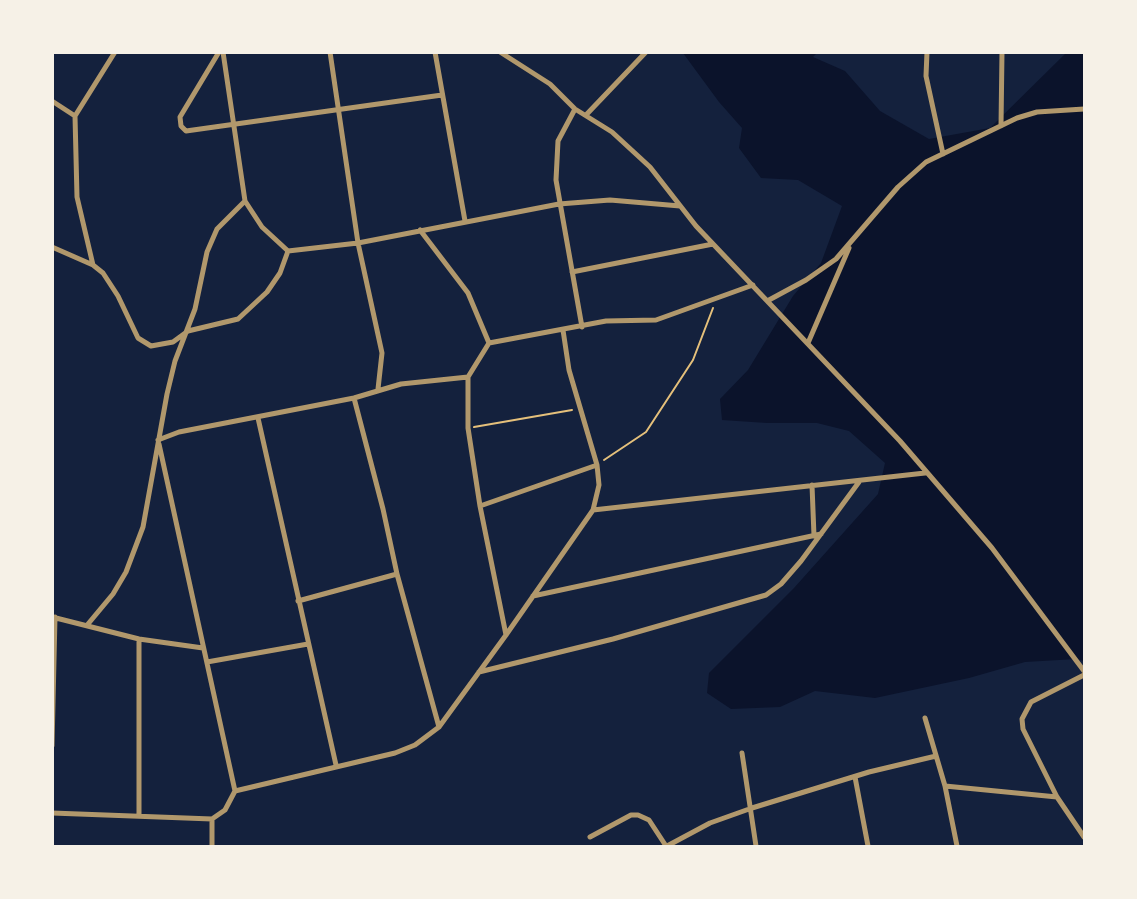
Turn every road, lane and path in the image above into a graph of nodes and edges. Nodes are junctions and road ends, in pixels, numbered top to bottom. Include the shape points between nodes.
1 (115, 52) edge
2 (221, 52) edge
3 (330, 52) edge
4 (435, 52) edge
5 (500, 52) edge
6 (646, 52) edge
7 (927, 52) edge
8 (1002, 52) edge
9 (442, 95) junction
10 (52, 101) edge
11 (575, 109) junction
12 (1084, 109) edge
13 (337, 111) junction
14 (586, 115) junction
15 (75, 116) junction
16 (235, 126) junction
17 (1001, 126) junction
18 (943, 154) junction
19 (245, 201) junction
20 (559, 204) junction
21 (681, 206) junction
22 (465, 221) junction
23 (420, 230) junction
24 (358, 243) junction
25 (712, 243) junction
26 (850, 245) junction
27 (52, 248) edge
28 (288, 251) junction
29 (93, 265) junction
30 (572, 272) junction
31 (753, 285) junction
32 (718, 296) junction
33 (769, 300) junction
34 (582, 327) junction
35 (562, 330) junction
36 (188, 331) junction
37 (489, 343) junction
38 (808, 343) junction
39 (468, 377) junction
40 (378, 389) junction
41 (354, 398) junction
42 (580, 409) junction
43 (258, 418) junction
44 (468, 428) junction
45 (158, 440) junction
46 (597, 465) junction
47 (925, 472) junction
48 (859, 482) junction
49 (812, 485) junction
50 (480, 506) junction
51 (593, 510) junction
52 (821, 534) junction
53 (814, 536) junction
54 (397, 574) junction
55 (533, 596) junction
56 (298, 601) junction
57 (54, 617) edge
58 (88, 624) junction
59 (506, 635) junction
60 (140, 639) junction
61 (308, 644) junction
62 (203, 648) junction
63 (207, 662) junction
64 (479, 672) junction
65 (1084, 673) edge
66 (925, 718) dead end
67 (439, 727) junction
68 (52, 746) edge
69 (742, 753) dead end
70 (936, 756) junction
71 (336, 765) junction
72 (855, 777) junction
73 (945, 786) junction
74 (235, 790) junction
75 (1057, 797) junction
76 (752, 808) junction
77 (52, 813) edge
78 (139, 815) junction
79 (212, 819) junction
80 (590, 837) dead end
81 (1084, 837) edge
82 (213, 846) edge
83 (666, 846) edge
84 (756, 846) edge
85 (868, 846) edge
86 (957, 846) edge

1 - 15 street
2 - 16 street
2 - 16 street via 180,117 181,126 186,131
3 - 13 street
4 - 9 street
5 - 11 street via 550,84
6 - 14 street
7 - 18 street via 926,76
8 - 17 street
9 - 13 street
9 - 22 street
10 - 15 street
11 - 14 street
11 - 20 street via 558,141 555,157
12 - 17 street via 1037,112
13 - 16 street
13 - 24 street
14 - 21 street via 634,150
15 - 29 street via 77,197
16 - 19 street
17 - 18 street
18 - 26 street via 914,171
19 - 28 street via 262,227
19 - 36 street via 217,229 207,252
20 - 21 street via 610,200
20 - 22 street
20 - 30 street
21 - 25 street
22 - 23 street
23 - 24 street
23 - 37 street via 468,293
24 - 28 street
24 - 40 street via 382,353
25 - 30 street
25 - 31 street
26 - 33 street via 806,280
26 - 38 street
27 - 29 street
28 - 36 street via 267,292 238,319
29 - 36 street via 118,296 138,338 151,346 173,342
30 - 34 street
31 - 32 street
31 - 33 street
32 - 34 street via 657,320 621,320
32 - 46 path via 693,360 646,432
33 - 38 street
34 - 35 street
35 - 37 street
35 - 42 street via 568,370
36 - 45 street via 175,361
37 - 39 street
38 - 47 street
39 - 40 street
39 - 44 street
40 - 41 street
41 - 43 street
41 - 54 street
42 - 44 path
42 - 46 street
43 - 45 street via 179,432
43 - 56 street
44 - 50 street
45 - 58 street via 142,527 126,572
45 - 62 street
46 - 50 street
46 - 51 street via 599,485
47 - 48 street
47 - 65 street via 993,548
48 - 49 street
48 - 52 street
49 - 51 street
49 - 53 street
50 - 59 street
51 - 55 street
52 - 53 street
52 - 64 street via 781,584 766,595
53 - 55 street
54 - 56 street
54 - 67 street
55 - 59 street
56 - 61 street
57 - 58 street
57 - 68 street
58 - 60 street
59 - 64 street
60 - 62 street
60 - 78 street
61 - 63 street
61 - 71 street
62 - 63 street
63 - 74 street
64 - 67 street
65 - 75 street via 1031,702 1022,719 1023,729
66 - 70 street
67 - 71 street via 395,753
69 - 76 street
70 - 72 street
70 - 73 street
71 - 74 street
72 - 76 street
72 - 85 street
73 - 75 street
73 - 86 street
74 - 79 street via 225,810
75 - 81 street
76 - 83 street via 710,823
76 - 84 street
77 - 78 street
78 - 79 street
79 - 82 street
80 - 83 street via 638,815 649,820

